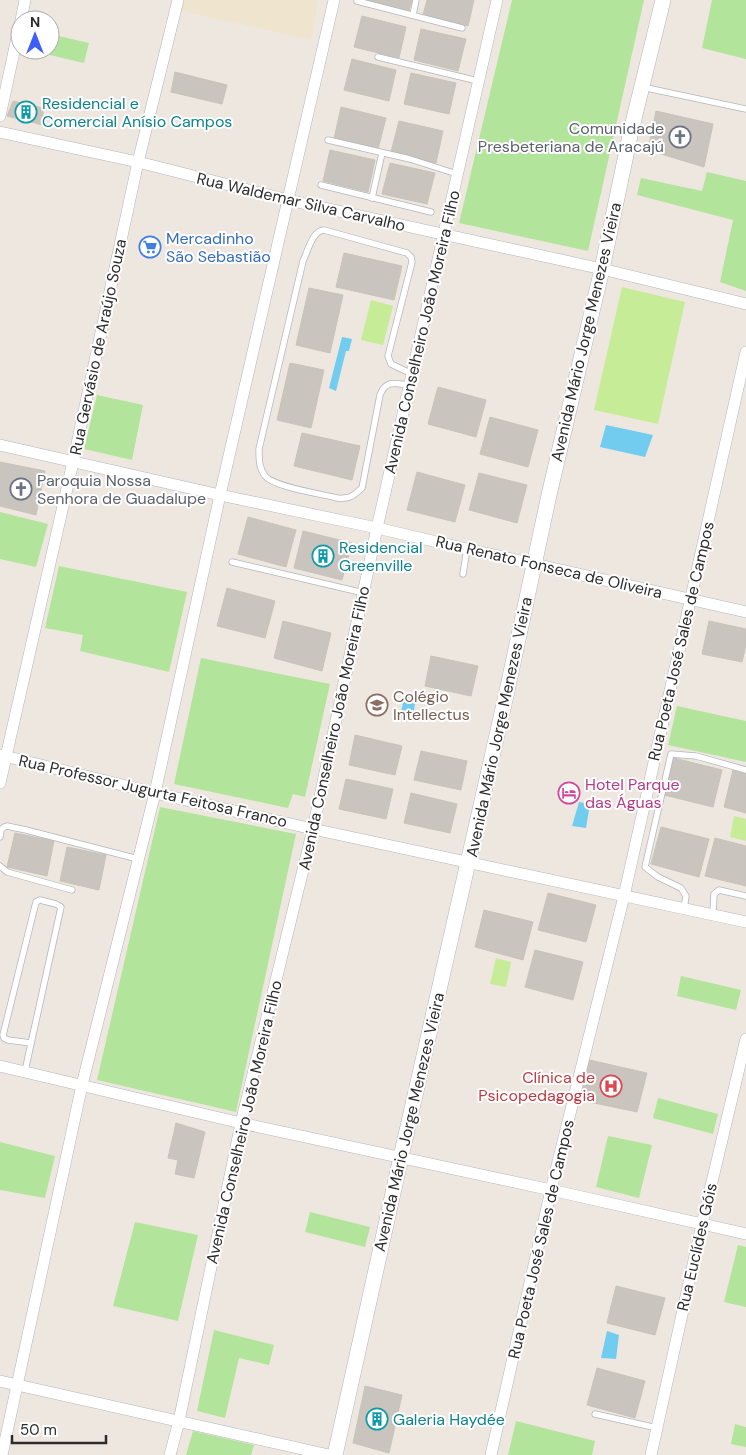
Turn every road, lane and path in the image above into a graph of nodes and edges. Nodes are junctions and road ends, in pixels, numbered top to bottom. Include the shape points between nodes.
1 (178, 0) edge
2 (334, 0) edge
3 (416, 0) edge
4 (497, 0) edge
5 (663, 0) edge
6 (357, 1) edge
7 (413, 15) junction
8 (462, 28) dead end
9 (378, 57) dead end
10 (12, 60) edge
11 (478, 81) junction
12 (642, 87) junction
13 (746, 109) edge
14 (0, 116) edge
15 (0, 132) edge
16 (328, 140) dead end
17 (382, 153) junction
18 (138, 162) junction
19 (457, 174) junction
20 (321, 186) dead end
21 (372, 198) junction
22 (288, 200) junction
23 (431, 212) dead end
24 (444, 235) junction
25 (602, 269) junction
26 (746, 304) edge
27 (746, 352) edge
28 (412, 374) junction
29 (410, 385) junction
30 (0, 445) edge
31 (73, 462) junction
32 (220, 495) junction
33 (378, 528) junction
34 (467, 549) junction
35 (232, 562) dead end
36 (534, 564) junction
37 (463, 574) dead end
38 (364, 593) junction
39 (690, 599) junction
40 (746, 612) edge
41 (3, 756) edge
42 (746, 770) edge
43 (0, 783) edge
44 (155, 793) junction
45 (314, 829) junction
46 (0, 837) edge
47 (138, 859) junction
48 (469, 862) junction
49 (0, 866) edge
50 (72, 890) dead end
51 (624, 896) junction
52 (746, 896) edge
53 (684, 909) junction
54 (712, 915) junction
55 (746, 922) edge
56 (746, 1039) edge
57 (30, 1043) junction
58 (0, 1066) edge
59 (25, 1072) junction
60 (82, 1085) junction
61 (241, 1123) junction
62 (401, 1157) junction
63 (551, 1190) junction
64 (702, 1224) junction
65 (746, 1234) edge
66 (0, 1381) edge
67 (17, 1385) junction
68 (595, 1414) dead end
69 (178, 1421) junction
70 (657, 1428) junction
71 (2, 1455) edge
72 (170, 1455) edge
73 (328, 1455) edge
74 (336, 1455) edge
75 (491, 1455) edge
76 (651, 1455) edge

1 - 18 street, Rua Gervásio de Araújo Souza
2 - 22 street
3 - 7 lane
4 - 11 street, Avenida Conselheiro João Moreira Filho
5 - 12 street, Avenida Mário Jorge Menezes Vieira
6 - 7 lane
7 - 8 lane
9 - 11 lane
10 - 14 street
11 - 19 street, Avenida Conselheiro João Moreira Filho
12 - 13 lane
12 - 25 street, Avenida Mário Jorge Menezes Vieira
15 - 18 street, Rua Waldemar Silva Carvalho
16 - 17 lane
17 - 19 lane
17 - 21 lane
18 - 22 street, Rua Waldemar Silva Carvalho
18 - 31 street, Rua Gervásio de Araújo Souza
19 - 24 street, Avenida Conselheiro João Moreira Filho
20 - 21 lane
21 - 23 lane
22 - 24 street, Rua Waldemar Silva Carvalho
22 - 32 street
24 - 25 street, Rua Waldemar Silva Carvalho
24 - 28 street, Avenida Conselheiro João Moreira Filho
25 - 26 street, Rua Waldemar Silva Carvalho
25 - 36 street, Avenida Mário Jorge Menezes Vieira
27 - 39 street, Rua Poeta José Sales de Campos
28 - 29 street, Avenida Conselheiro João Moreira Filho
28 - 29 lane via 391,364 388,356 411,257 407,252 320,230 303,261 259,449 259,461 266,477 276,483 337,498 352,497 362,488 382,388 390,384
29 - 33 street, Avenida Conselheiro João Moreira Filho
30 - 31 street, Rua Renato Fonseca de Oliveira
31 - 32 street, Rua Renato Fonseca de Oliveira
31 - 41 street, Rua Gervásio de Araújo Souza
32 - 33 street, Rua Renato Fonseca de Oliveira
32 - 44 street
33 - 34 street, Rua Renato Fonseca de Oliveira
33 - 38 street, Avenida Conselheiro João Moreira Filho
34 - 36 street, Rua Renato Fonseca de Oliveira
34 - 37 lane
35 - 38 lane
36 - 39 street, Rua Renato Fonseca de Oliveira
36 - 48 street, Avenida Mário Jorge Menezes Vieira
38 - 45 street, Avenida Conselheiro João Moreira Filho
39 - 40 street, Rua Renato Fonseca de Oliveira
39 - 51 street, Rua Poeta José Sales de Campos
41 - 43 street, Rua Gervásio de Araújo Souza
41 - 44 street, Rua Professor Jugurta Feitosa Franco
42 - 53 lane via 696,756 671,754 645,867 682,888 686,896
44 - 45 street, Rua Professor Jugurta Feitosa Franco
44 - 47 street
45 - 48 street, Rua Professor Jugurta Feitosa Franco
45 - 61 street, Avenida Conselheiro João Moreira Filho
46 - 47 lane via 7,826
47 - 60 street
48 - 51 street, Rua Professor Jugurta Feitosa Franco
48 - 62 street, Avenida Mário Jorge Menezes Vieira
49 - 50 lane via 7,872
51 - 53 street, Rua Professor Jugurta Feitosa Franco
51 - 63 street, Rua Poeta José Sales de Campos
52 - 54 lane via 719,890 714,894
53 - 54 street, Rua Professor Jugurta Feitosa Franco
54 - 55 street, Rua Professor Jugurta Feitosa Franco
56 - 64 street, Rua Euclídes Góis
57 - 57 lane via 61,907 40,900 36,902 3,1035 8,1040
57 - 59 lane
58 - 59 street
59 - 60 street
60 - 61 street
60 - 67 street
61 - 62 street
61 - 69 street, Avenida Conselheiro João Moreira Filho
62 - 63 street
62 - 74 street, Avenida Mário Jorge Menezes Vieira
63 - 64 street
63 - 75 street, Rua Poeta José Sales de Campos
64 - 65 street
64 - 70 street, Rua Euclídes Góis
66 - 67 street
67 - 69 street
67 - 71 street
68 - 70 lane
69 - 72 street, Avenida Conselheiro João Moreira Filho
69 - 73 street
70 - 76 street, Rua Euclídes Góis

